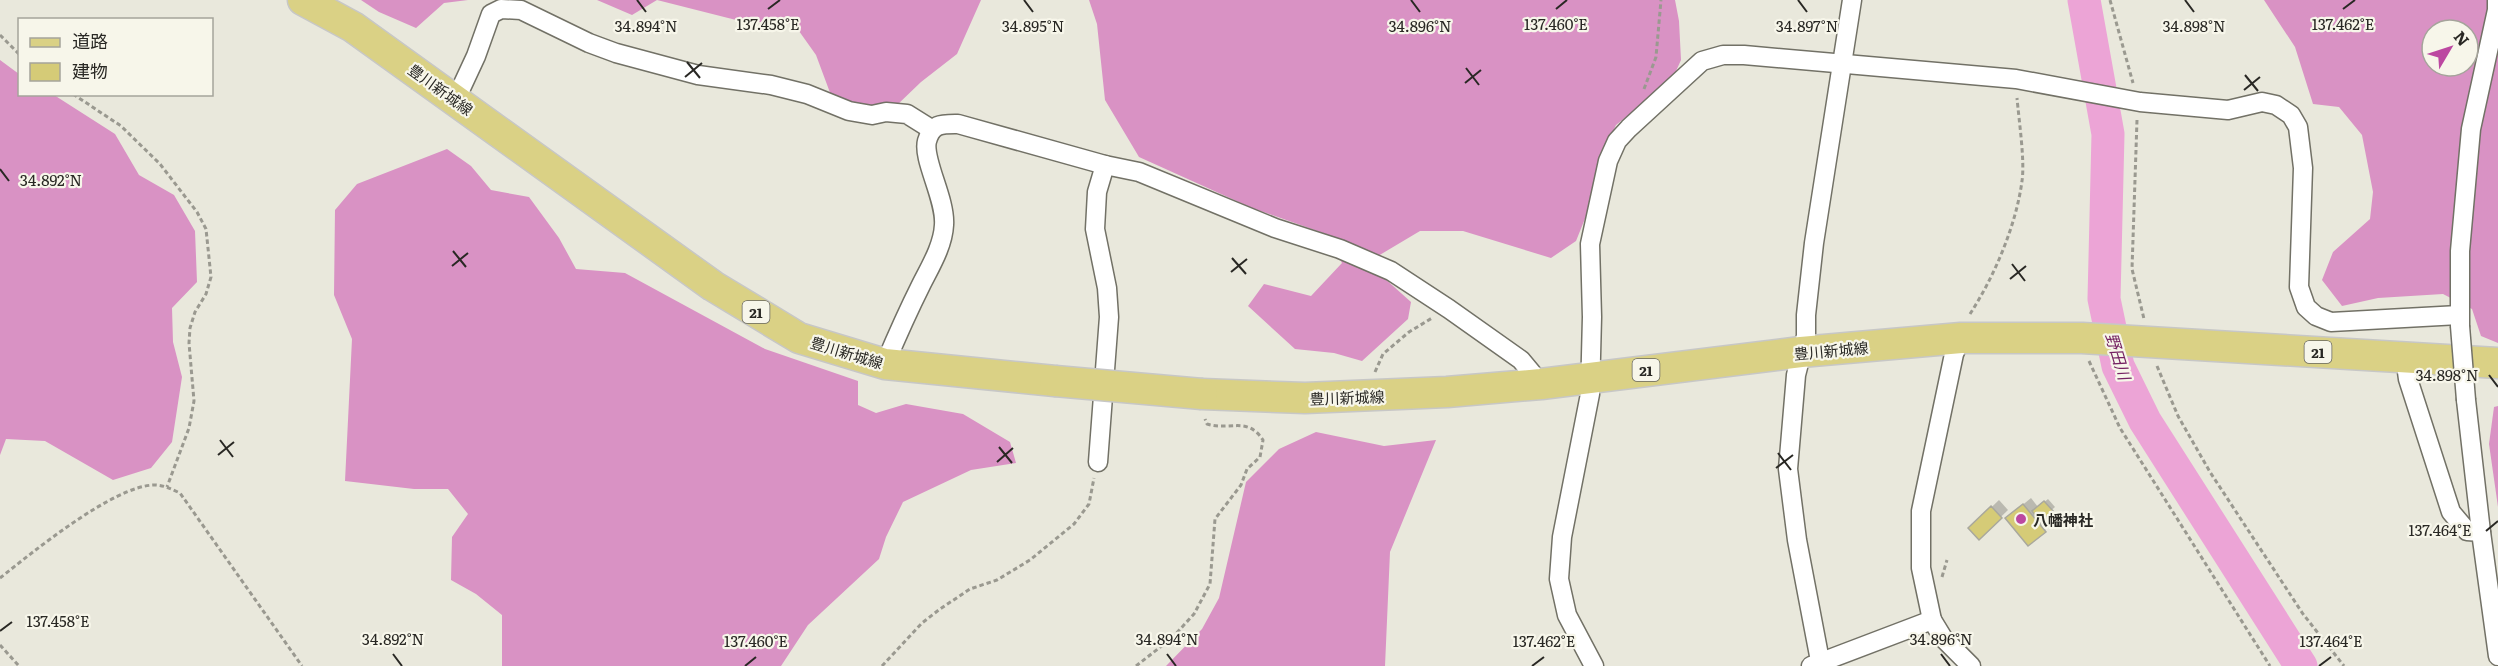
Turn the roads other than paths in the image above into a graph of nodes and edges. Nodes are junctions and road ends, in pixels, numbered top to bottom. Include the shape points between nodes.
1 (303, 0) edge
2 (1852, 0) edge
3 (2497, 0) edge
4 (1842, 63) junction
5 (456, 99) junction
6 (931, 129) junction
7 (1105, 165) junction
8 (2459, 321) junction
9 (1961, 338) junction
10 (1801, 352) junction
11 (2405, 357) junction
12 (2498, 363) edge
13 (885, 364) junction
14 (1592, 376) junction
15 (1541, 384) junction
16 (1098, 462) road end
17 (2481, 532) junction
18 (1932, 620) junction
19 (2498, 656) edge
20 (1818, 665) edge
21 (1594, 666) edge
22 (1971, 666) edge

1 - 5 main road, 豊川新城線 / 21 via 353,27
2 - 4 street
3 - 8 street via 2471,129 2460,251
4 - 8 street via 2016,79 2130,100 2228,110 2262,102 2276,105 2291,115 2298,127 2302,168 2299,287 2306,307 2331,322
4 - 10 street
4 - 14 street via 1723,55 1702,61 1617,141 1608,161 1590,244
5 - 6 street via 491,14 501,9 521,10 616,53 698,75 771,85 849,111 907,114
5 - 13 main road, 豊川新城線 / 21 via 713,286 799,338
6 - 7 street via 939,124 958,124
6 - 13 street via 926,145 944,206 944,228
7 - 15 street via 1139,172 1391,271 1521,360
7 - 16 street via 1097,192 1095,229 1109,317
8 - 17 street, bridge
9 - 10 main road, 豊川新城線 / 21
9 - 11 main road, 豊川新城線 / 21 via 2138,341
9 - 18 street via 1954,354 1921,511 1921,568
10 - 14 main road, 豊川新城線 / 21
10 - 20 street via 1796,375 1789,492
11 - 12 main road, 豊川新城線 / 21
11 - 17 street via 2408,378 2451,512 2467,531
13 - 15 main road, 豊川新城線 / 21, bridge via 1202,394 1305,398
14 - 15 main road, 豊川新城線 / 21
14 - 21 street via 1562,537 1559,579 1567,615
17 - 19 street
18 - 20 street
18 - 22 street via 1943,638

